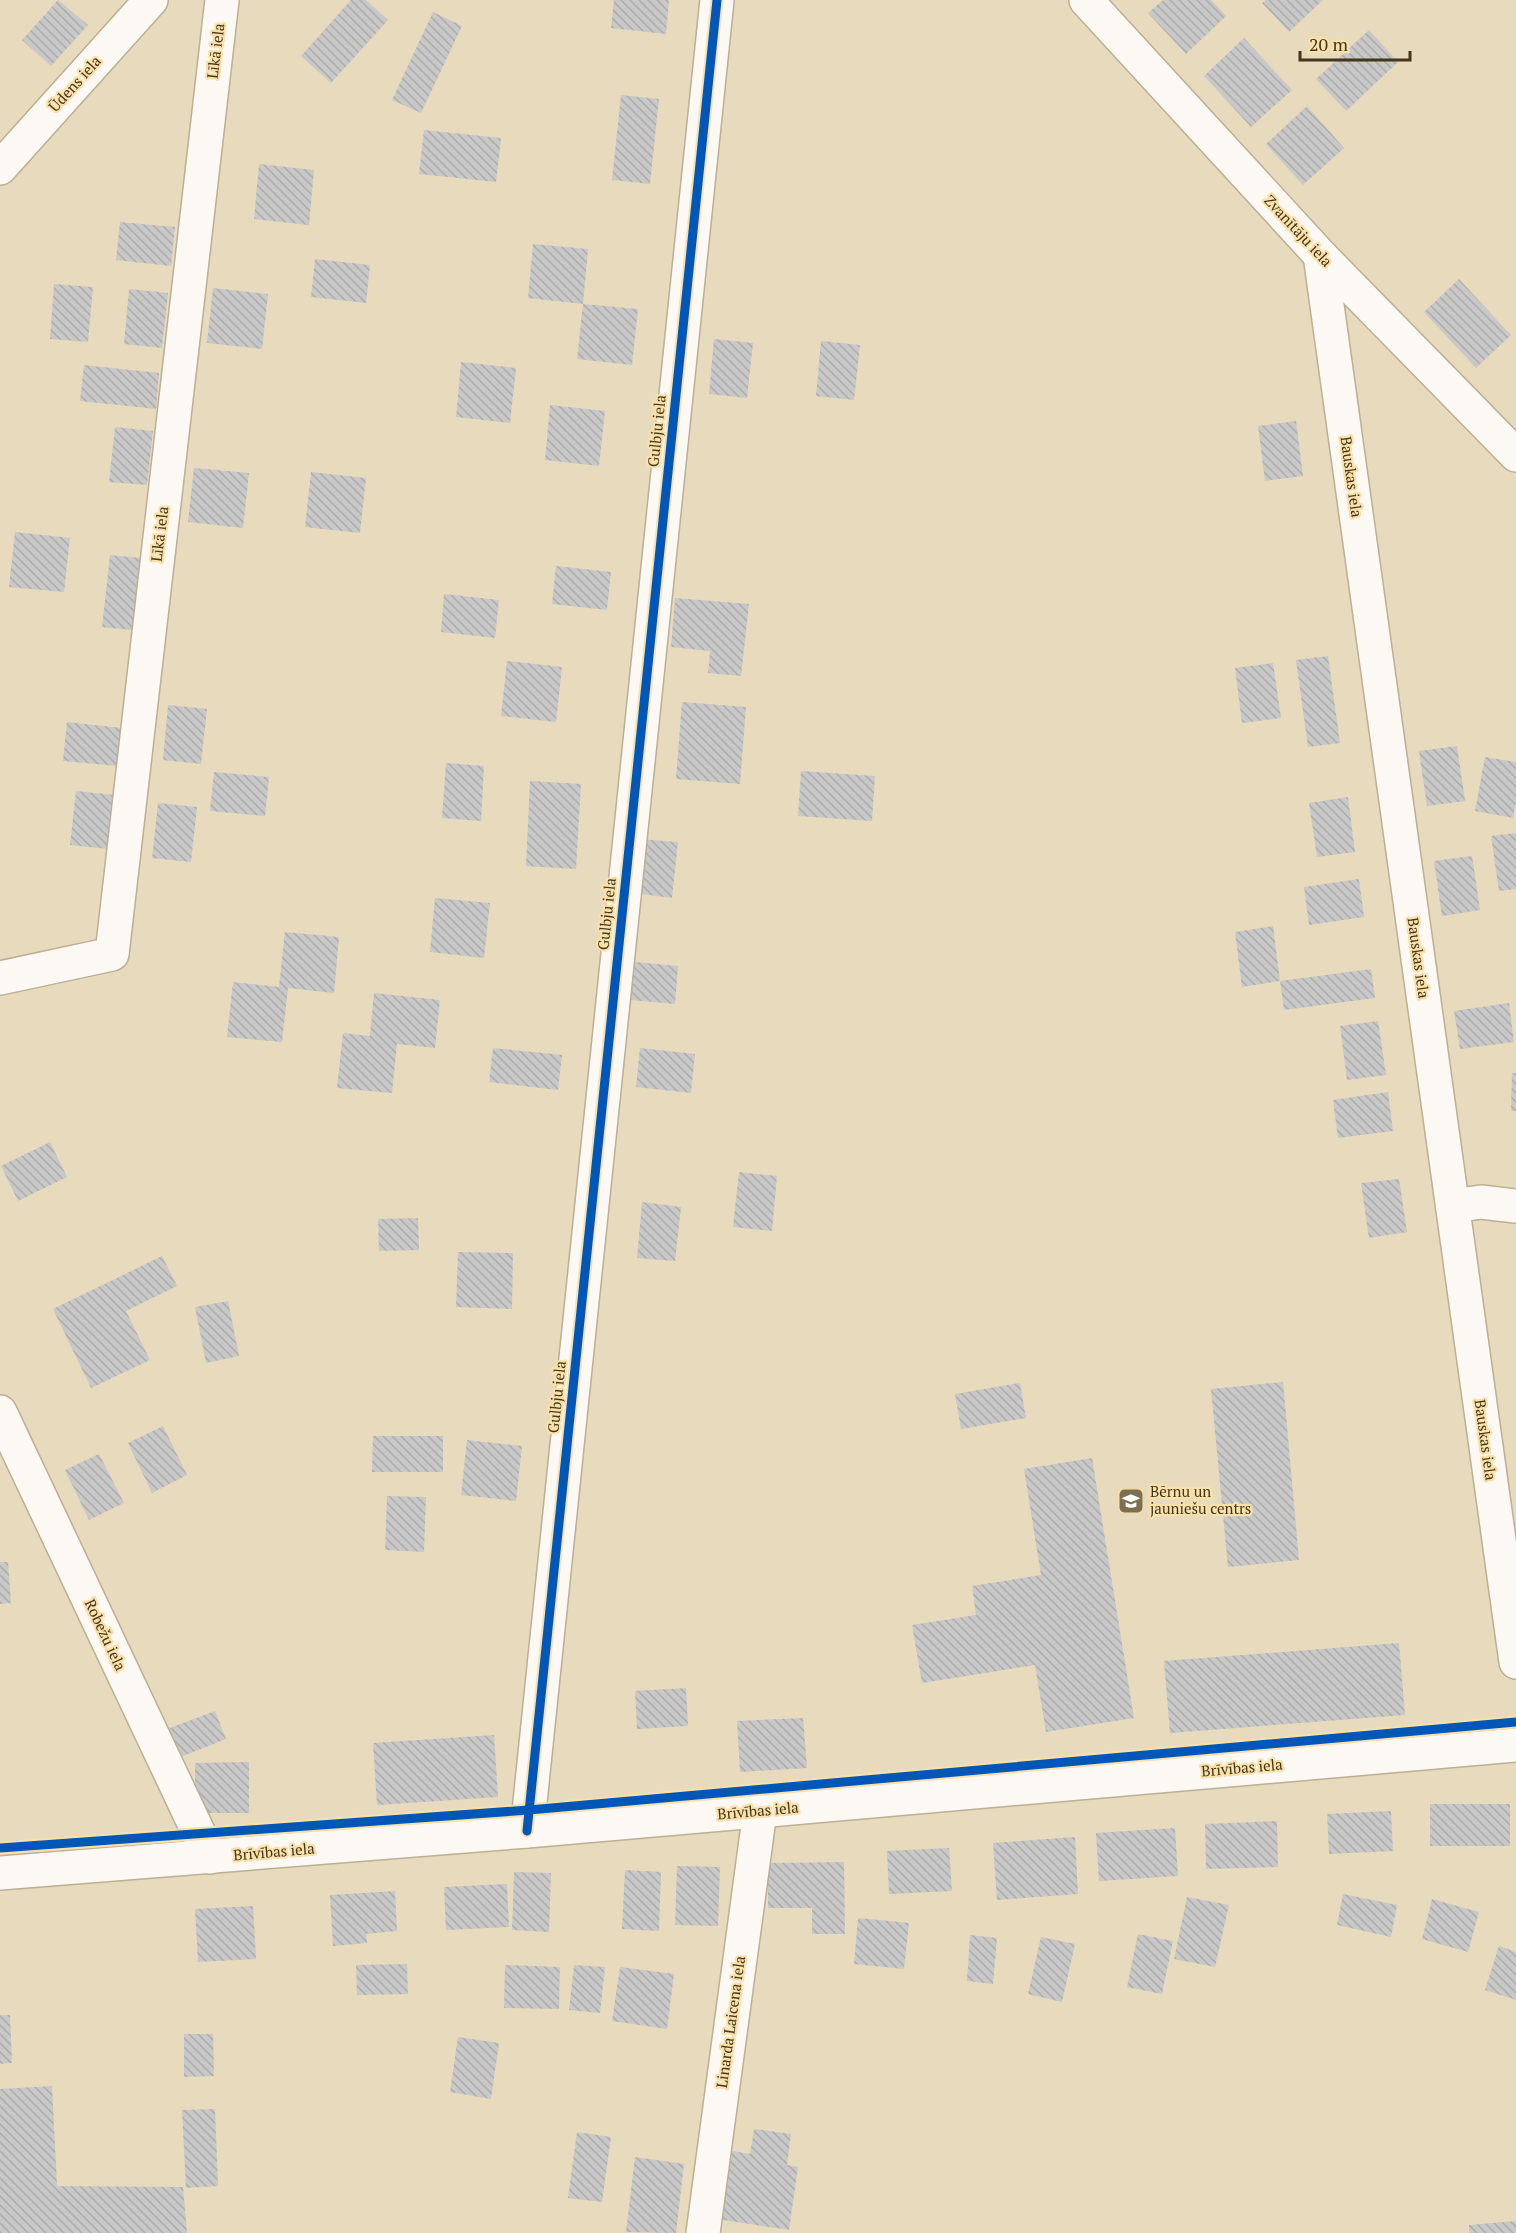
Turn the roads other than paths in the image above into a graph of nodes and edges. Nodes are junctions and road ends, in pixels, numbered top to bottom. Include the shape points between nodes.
1 (151, 0) edge
2 (222, 0) edge
3 (717, 0) edge
4 (1086, 0) edge
5 (0, 168) edge
6 (1320, 255) junction
7 (1516, 455) edge
8 (0, 978) edge
9 (1453, 1206) junction
10 (1516, 1206) edge
11 (0, 1412) edge
12 (1516, 1662) edge
13 (1516, 1745) edge
14 (760, 1811) junction
15 (527, 1831) junction
16 (210, 1857) junction
17 (0, 1874) edge
18 (703, 2233) edge

1 - 5 street, Ūdens iela
2 - 8 street, Līkā iela via 112,954
3 - 15 street, Gulbju iela
4 - 6 street, Zvanītāju iela
6 - 7 street, Zvanītāju iela
6 - 9 street, Bauskas iela
9 - 10 street via 1480,1202
9 - 12 street, Bauskas iela
11 - 16 street, Robežu iela
13 - 14 street, Brīvības iela
14 - 15 street, Brīvības iela
14 - 18 street, Linarda Laicena iela
15 - 16 street, Brīvības iela
16 - 17 street, Brīvības iela

